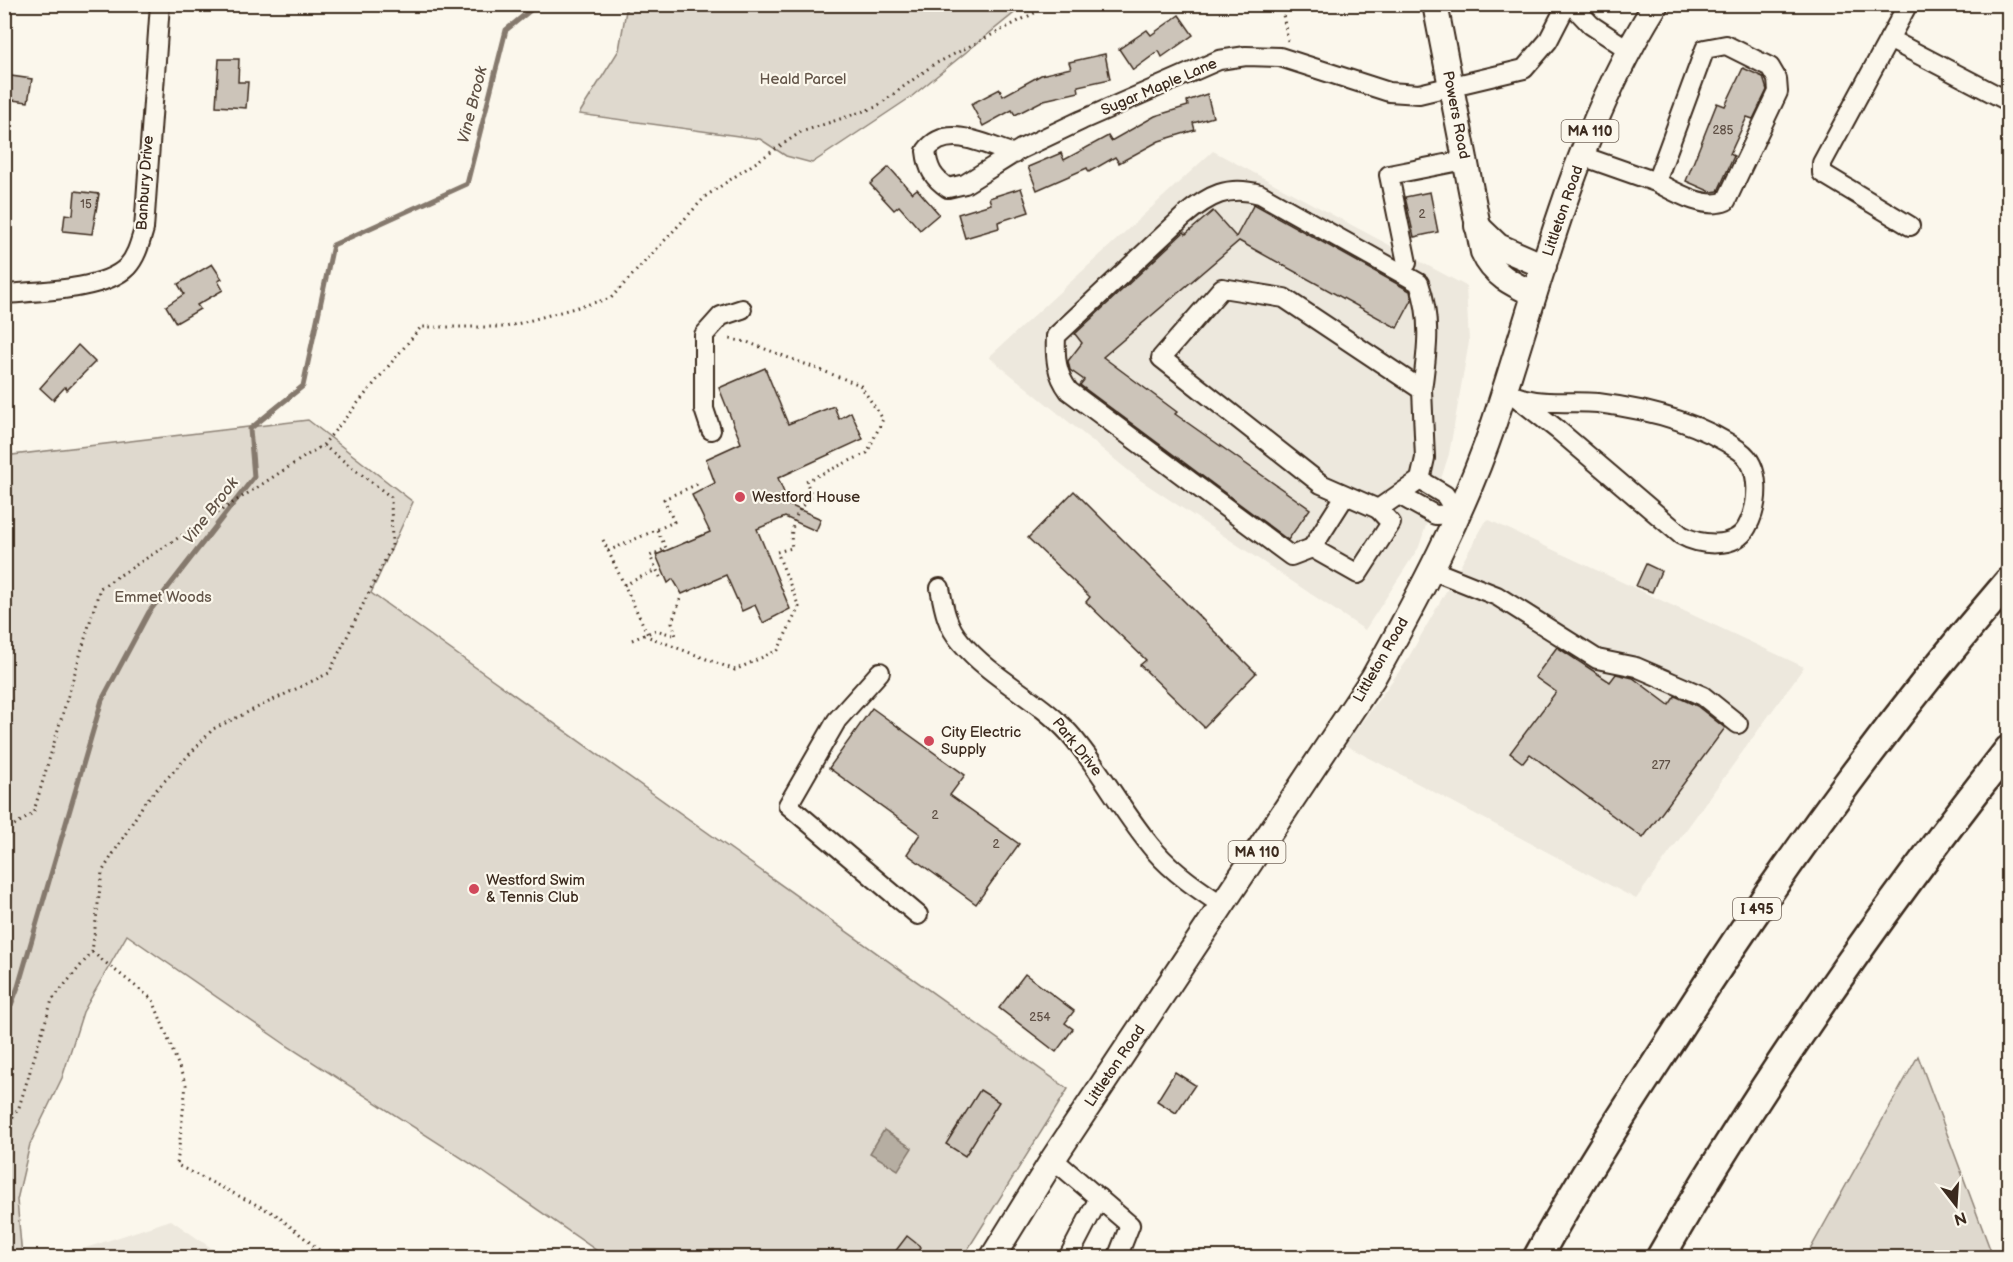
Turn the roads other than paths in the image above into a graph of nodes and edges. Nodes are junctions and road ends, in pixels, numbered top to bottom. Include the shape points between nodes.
1 (160, 4) edge
2 (1435, 4) edge
3 (1569, 4) edge
4 (1656, 4) edge
5 (1908, 4) edge
6 (1889, 39) junction
7 (1629, 50) junction
8 (1450, 86) junction
9 (2008, 101) edge
10 (1014, 154) dead end
11 (1582, 156) junction
12 (1464, 160) junction
13 (1656, 182) junction
14 (1477, 226) junction
15 (1910, 226) dead end
16 (1407, 263) dead end
17 (1544, 266) junction
18 (4, 294) edge
19 (1534, 294) junction
20 (742, 309) dead end
21 (1422, 390) junction
22 (1510, 394) junction
23 (711, 430) dead end
24 (1420, 480) junction
25 (1399, 495) junction
26 (1345, 496) junction
27 (1378, 509) junction
28 (1457, 514) junction
29 (1312, 548) junction
30 (1432, 570) junction
31 (2008, 582) edge
32 (940, 588) dead end
33 (880, 672) dead end
34 (1738, 724) dead end
35 (2008, 750) edge
36 (1222, 905) junction
37 (918, 915) dead end
38 (1053, 1159) junction
39 (1099, 1198) junction
40 (992, 1257) edge
41 (1068, 1257) edge
42 (1116, 1257) edge
43 (1537, 1257) edge
44 (1660, 1257) edge

1 - 18 street, Banbury Drive via 144,229 137,251 126,268 108,278 83,286
2 - 8 main road, Powers Road
3 - 7 street
3 - 8 street, Sugar Maple Lane via 1548,41 1524,69
4 - 7 main road, Littleton Road / MA 110
5 - 6 street
6 - 9 street
6 - 15 street via 1821,163 1822,173
7 - 11 main road, Littleton Road / MA 110 via 1600,107
8 - 10 street, Sugar Maple Lane via 1419,94 1389,92 1290,59 1246,56 1219,60
8 - 12 main road, Powers Road
11 - 13 street
11 - 17 main road, Littleton Road / MA 110
12 - 14 main road, Powers Road
12 - 16 street via 1389,175
13 - 13 street via 1705,49 1726,45 1770,67 1777,79 1778,92 1726,201 1718,205 1680,195
14 - 17 main road via 1498,246
14 - 19 main road, Powers Road via 1488,263 1510,283
17 - 19 main road, Littleton Road / MA 110
19 - 22 main road, Littleton Road / MA 110
20 - 23 street via 721,316 704,335 704,409
21 - 24 street via 1425,458
21 - 26 street via 1284,298 1222,288 1161,358 1321,484
21 - 29 street via 1429,334 1426,303 1419,283 1260,194 1239,188 1201,202 1056,336 1060,379 1069,391 1291,556
22 - 22 street via 1648,413 1692,425 1742,452 1755,473 1756,499 1747,529 1732,539 1712,544 1694,542 1681,535
22 - 28 main road, Littleton Road / MA 110
24 - 25 street
24 - 28 street via 1445,495
25 - 27 street
25 - 28 street via 1435,515
26 - 27 street
26 - 29 street
27 - 29 street via 1391,523 1358,574
28 - 30 main road, Littleton Road / MA 110
30 - 34 street via 1497,596 1598,659 1636,667 1703,696
30 - 36 main road, Littleton Road / MA 110 via 1372,678
31 - 43 highway, I 495 via 1857,770 1781,875 1603,1145
32 - 36 street, Park Drive via 946,622 961,642 1070,734 1155,850 1183,878
33 - 37 street via 837,720 788,805
35 - 44 highway via 1935,844 1805,1027
36 - 38 main road, Littleton Road / MA 110
38 - 39 street
38 - 40 main road, Littleton Road / MA 110
39 - 41 street
39 - 42 street via 1130,1225

